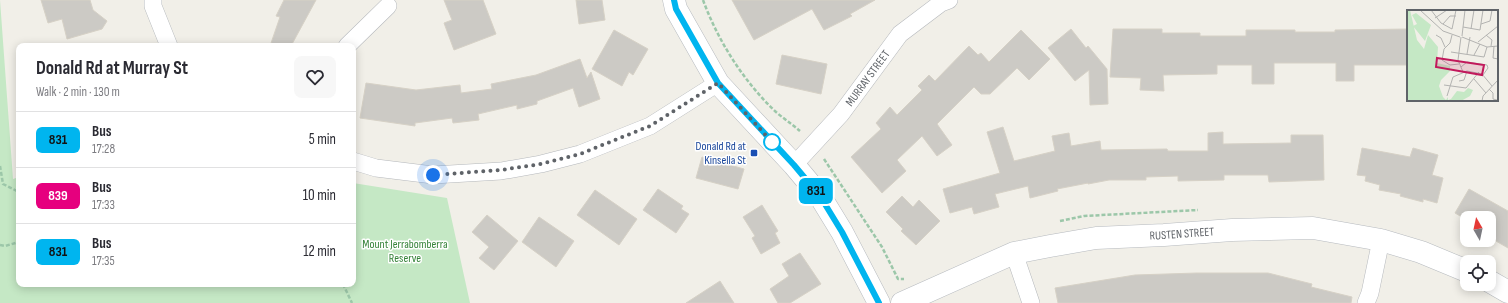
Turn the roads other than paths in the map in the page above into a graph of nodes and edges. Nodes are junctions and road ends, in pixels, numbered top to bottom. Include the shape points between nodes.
1 (153, 0) edge
2 (674, 0) edge
3 (949, 0) edge
4 (388, 6) dead end
5 (168, 43) edge
6 (350, 43) edge
7 (718, 83) junction
8 (356, 163) edge
9 (794, 165) junction
10 (1381, 240) junction
11 (1014, 253) junction
12 (1460, 268) edge
13 (1496, 285) edge
14 (1508, 292) edge
15 (879, 303) edge
16 (902, 303) edge
17 (1031, 303) edge
18 (1366, 303) edge

1 - 5 street
2 - 7 street via 676,9
3 - 9 street, MURRAY STREET via 941,3 900,34 841,114
4 - 6 street
7 - 8 street via 650,126 580,154 541,164 433,175 376,168
7 - 9 street
9 - 15 street via 820,196 839,226
10 - 11 street, RUSTEN STREET via 1313,228 1232,230 1096,238
10 - 12 street, RUSTEN STREET via 1421,252
10 - 18 street
11 - 16 street, RUSTEN STREET
11 - 17 street
13 - 14 street

